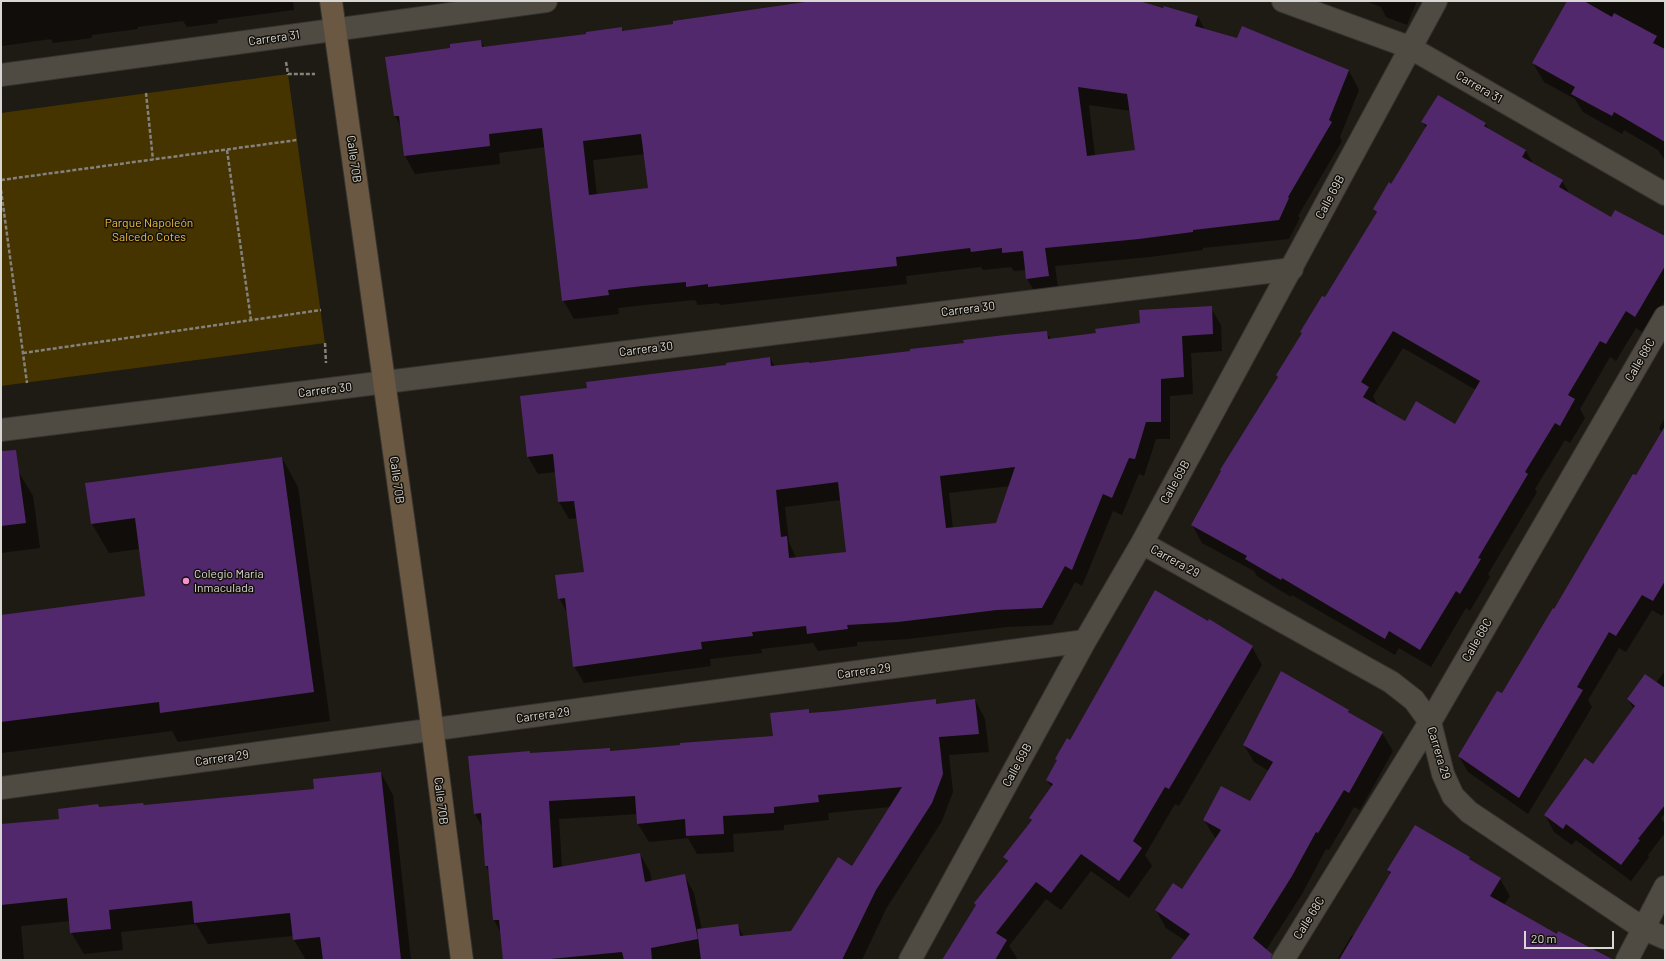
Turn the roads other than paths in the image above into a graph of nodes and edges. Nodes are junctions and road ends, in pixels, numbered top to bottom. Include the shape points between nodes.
1 (331, 1) edge
2 (546, 1) edge
3 (1284, 1) edge
4 (1436, 1) edge
5 (334, 30) junction
6 (1409, 48) junction
7 (1, 75) edge
8 (1665, 194) edge
9 (1292, 269) junction
10 (1665, 317) edge
11 (384, 382) junction
12 (1, 430) edge
13 (1142, 543) junction
14 (1085, 641) junction
15 (1430, 722) junction
16 (432, 730) junction
17 (1, 788) edge
18 (1665, 887) edge
19 (1644, 929) junction
20 (1665, 938) edge
21 (462, 960) edge
22 (910, 960) edge
23 (1283, 960) edge
24 (1627, 960) edge

1 - 5 street, Calle 70B
2 - 5 street, Carrera 31
3 - 6 street, Carrera 31
4 - 6 street, Calle 69B
5 - 7 street, Carrera 31
5 - 11 street, Calle 70B
6 - 8 street, Carrera 31
6 - 9 street, Calle 69B
9 - 11 street, Carrera 30
9 - 13 street, Calle 69B
10 - 15 street, Calle 68C
11 - 12 street, Carrera 30
11 - 16 street, Calle 70B
13 - 14 street, Calle 69B
13 - 15 street, Carrera 29 via 1392,682 1414,700
14 - 16 street, Carrera 29
14 - 22 street, Calle 69B
15 - 19 street, Carrera 29 via 1443,774 1453,796 1469,812
15 - 23 street, Calle 68C
16 - 17 street, Carrera 29
16 - 21 street, Calle 70B
18 - 19 street
19 - 20 street, Carrera 29
19 - 24 street

